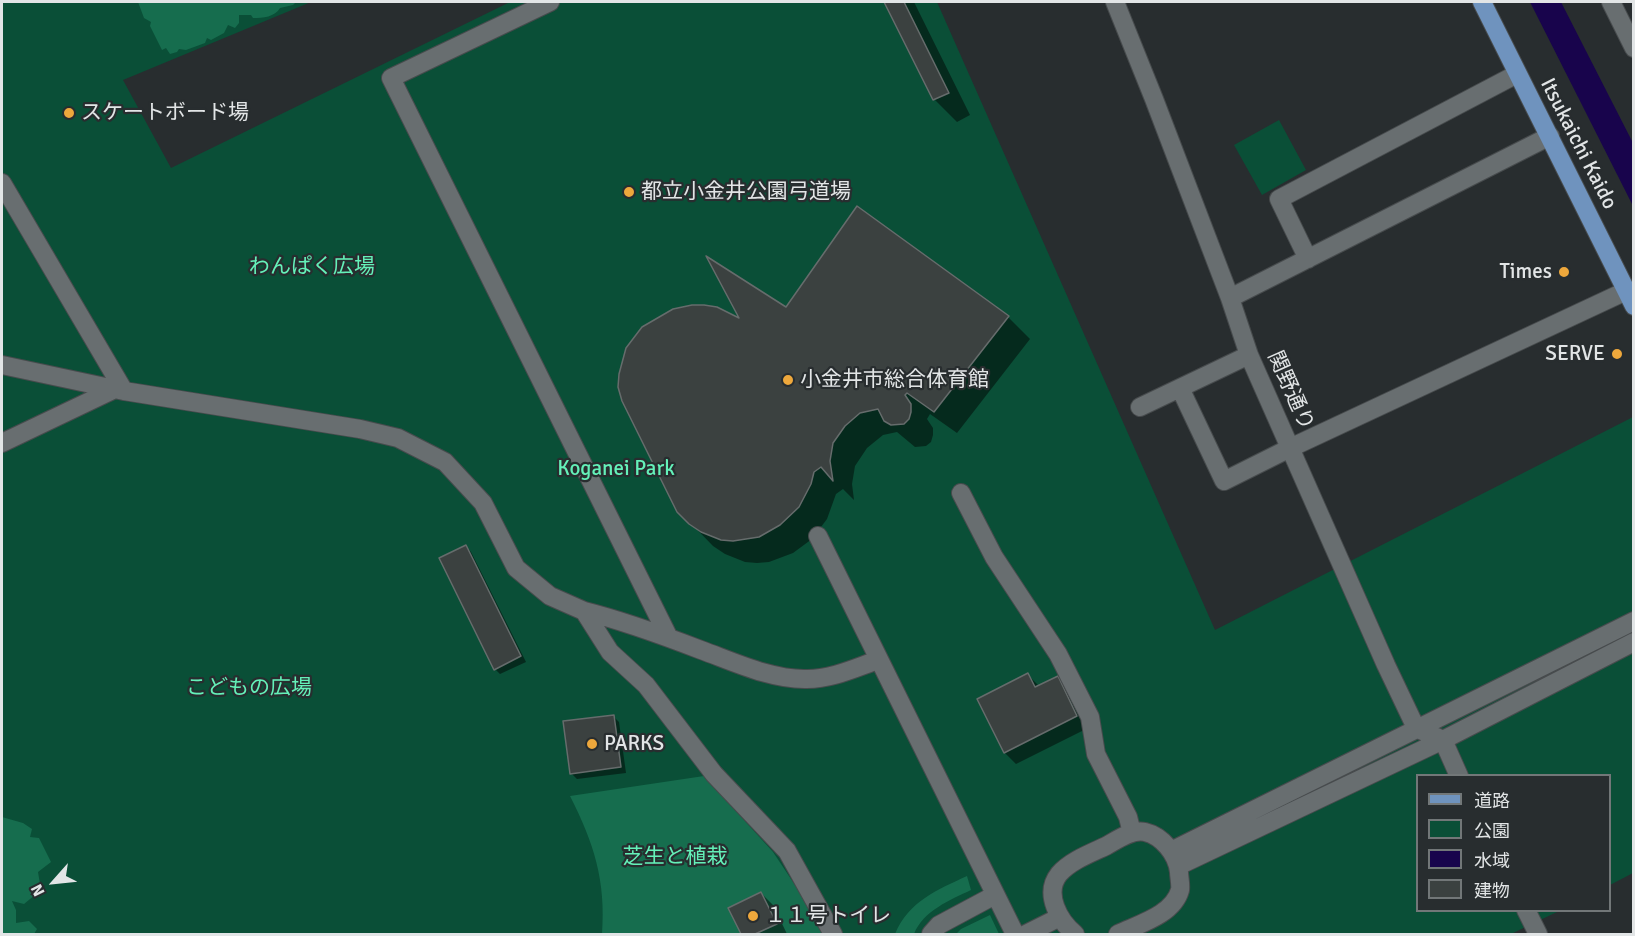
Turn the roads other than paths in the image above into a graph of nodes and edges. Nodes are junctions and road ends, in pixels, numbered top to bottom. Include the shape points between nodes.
1 (550, 2) edge
2 (1115, 2) edge
3 (1482, 2) edge
4 (1611, 2) edge
5 (1634, 48) edge
6 (1517, 74) junction
7 (1550, 136) junction
8 (2, 183) edge
9 (1308, 260) junction
10 (1230, 298) junction
11 (1630, 298) edge
12 (1249, 355) junction
13 (2, 365) edge
14 (1180, 388) junction
15 (120, 390) junction
16 (1140, 406) dead end
17 (2, 443) edge
18 (1290, 448) junction
19 (961, 494) dead end
20 (818, 536) dead end
21 (584, 611) junction
22 (1634, 621) edge
23 (669, 638) junction
24 (1634, 642) edge
25 (878, 660) junction
26 (1416, 728) junction
27 (1443, 740) junction
28 (1458, 774) edge
29 (1132, 833) junction
30 (1175, 858) junction
31 (995, 895) junction
32 (1527, 912) edge
33 (1060, 917) junction
34 (833, 934) edge
35 (931, 934) edge
36 (1015, 934) edge
37 (1026, 934) edge
38 (1076, 934) edge
39 (1118, 934) edge
40 (1538, 934) edge

1 - 23 street via 391,78
2 - 10 street, 関野通り
3 - 6 main road, Itsukaichi Kaido
4 - 5 street
6 - 7 main road, Itsukaichi Kaido
6 - 9 street via 1279,199
7 - 9 street
7 - 11 main road, Itsukaichi Kaido
8 - 15 street
9 - 10 street
10 - 12 street, 関野通り
11 - 18 street
12 - 14 street
12 - 18 street, 関野通り
13 - 15 street
14 - 16 street
14 - 18 street via 1224,481
15 - 17 street
15 - 21 street via 398,438 445,462 483,503 516,568 550,596
18 - 26 street, 関野通り
19 - 29 street via 994,557 1059,654 1090,717 1096,754
20 - 25 street
21 - 23 street
21 - 34 street via 610,652 646,686 714,774 787,851
22 - 26 street
23 - 25 street via 738,664 807,679 839,674
24 - 27 street
25 - 31 street
26 - 27 street
26 - 30 street
27 - 28 street
27 - 30 street
29 - 30 street via 1144,832 1158,838
29 - 33 street via 1058,875 1053,889
30 - 39 street via 1180,889 1174,903
31 - 35 street via 949,919
31 - 36 street
32 - 40 street
33 - 37 street
33 - 38 street

